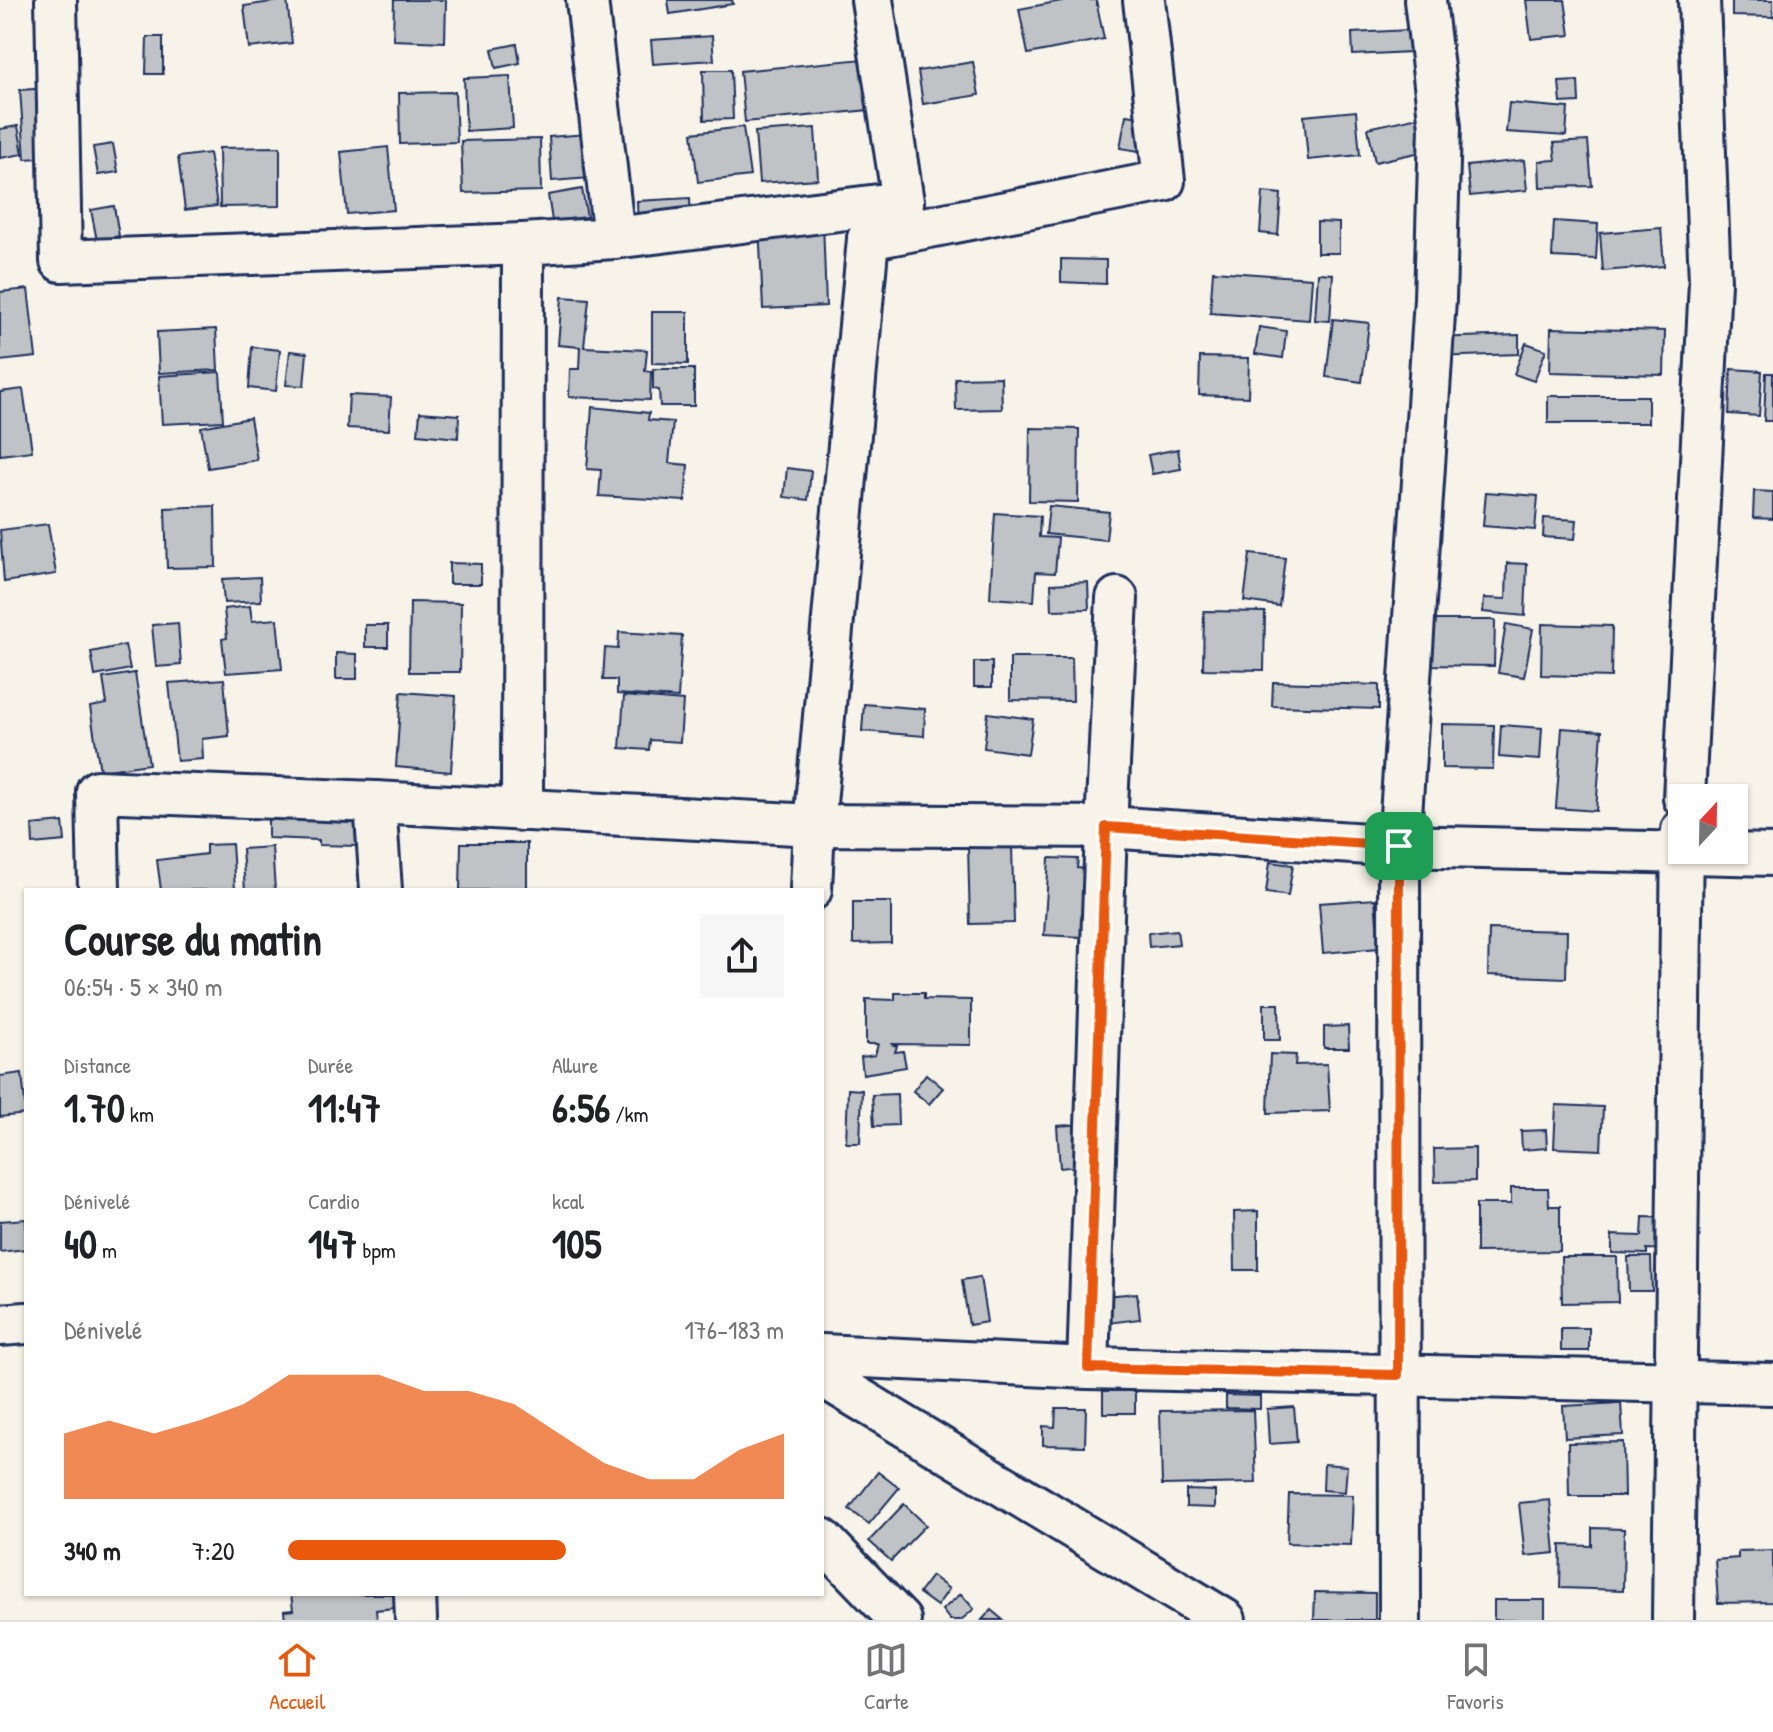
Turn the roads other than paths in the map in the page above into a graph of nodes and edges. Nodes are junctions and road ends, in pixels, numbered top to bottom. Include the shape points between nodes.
1 (56, 0) edge
2 (587, 0) edge
3 (872, 0) edge
4 (1144, 0) edge
5 (1425, 0) edge
6 (1699, 0) edge
7 (903, 202) junction
8 (614, 238) junction
9 (868, 239) junction
10 (523, 244) junction
11 (1117, 598) dead end
12 (1685, 784) edge
13 (375, 802) junction
14 (522, 810) junction
15 (814, 825) junction
16 (1106, 827) junction
17 (1668, 841) edge
18 (1399, 846) junction
19 (1748, 851) edge
20 (1773, 855) edge
21 (1682, 864) edge
22 (99, 888) edge
23 (381, 888) edge
24 (811, 888) edge
25 (24, 1323) edge
26 (0, 1325) edge
27 (824, 1355) edge
28 (1088, 1368) junction
29 (1398, 1375) junction
30 (824, 1377) edge
31 (1675, 1382) junction
32 (1773, 1384) edge
33 (824, 1541) edge
34 (415, 1596) edge
35 (416, 1620) edge
36 (900, 1620) edge
37 (1225, 1620) edge
38 (1400, 1620) edge
39 (1673, 1620) edge

1 - 10 street via 61,261
2 - 8 street
3 - 7 street
4 - 9 street via 1164,181
5 - 18 street via 1440,127 1436,268
6 - 12 street via 1710,282
7 - 8 street
7 - 9 street
8 - 10 street
9 - 15 street
10 - 14 street
11 - 16 street
13 - 14 street
13 - 22 street via 97,791
13 - 23 street
14 - 15 street
15 - 16 street
15 - 24 street
16 - 18 street
16 - 28 street
17 - 18 street
18 - 29 street
19 - 20 street
21 - 31 street
25 - 26 street
27 - 28 street
28 - 29 street
29 - 31 street
29 - 38 street
30 - 37 street
31 - 32 street
31 - 39 street
33 - 36 street
34 - 35 street

